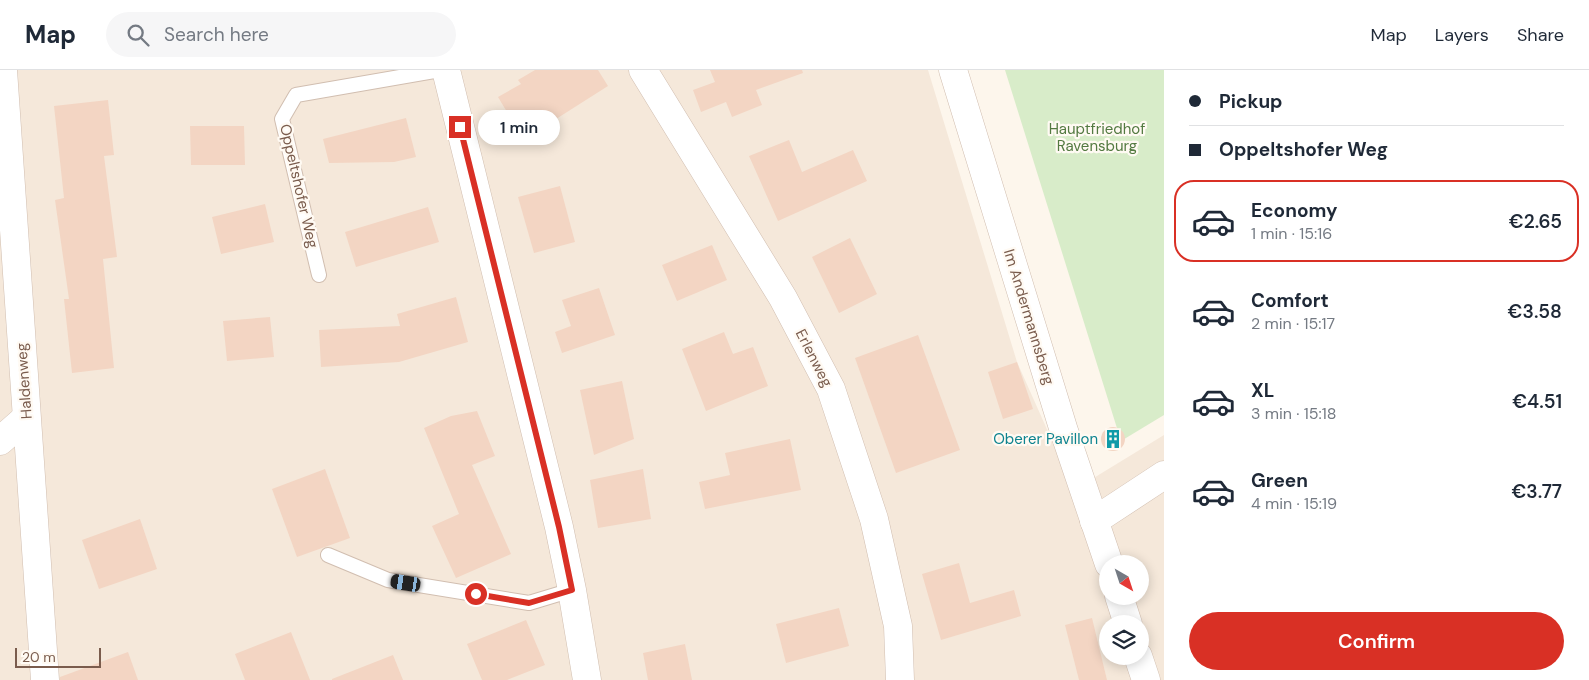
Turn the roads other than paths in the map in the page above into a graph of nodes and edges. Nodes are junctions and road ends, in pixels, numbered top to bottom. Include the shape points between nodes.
1 (440, 70) edge
2 (446, 70) edge
3 (643, 70) edge
4 (953, 70) edge
5 (2, 80) edge
6 (319, 276) dead end
7 (26, 418) junction
8 (0, 441) edge
9 (1164, 475) edge
10 (1094, 521) junction
11 (328, 555) dead end
12 (1106, 555) edge
13 (572, 590) junction
14 (1141, 665) edge
15 (45, 680) edge
16 (587, 680) edge
17 (900, 680) edge
18 (1146, 680) edge

1 - 6 lane, Oppeltshofer Weg via 296,95 282,119
2 - 13 street
3 - 17 street, Erlenweg via 783,298 831,389 872,511 898,626
4 - 10 street, Im Andermannsberg
5 - 7 street, Haldenweg
7 - 8 street
7 - 15 street, Haldenweg
9 - 10 street
10 - 12 street, Im Andermannsberg
11 - 13 lane via 388,580 529,603
13 - 16 street
14 - 18 street

